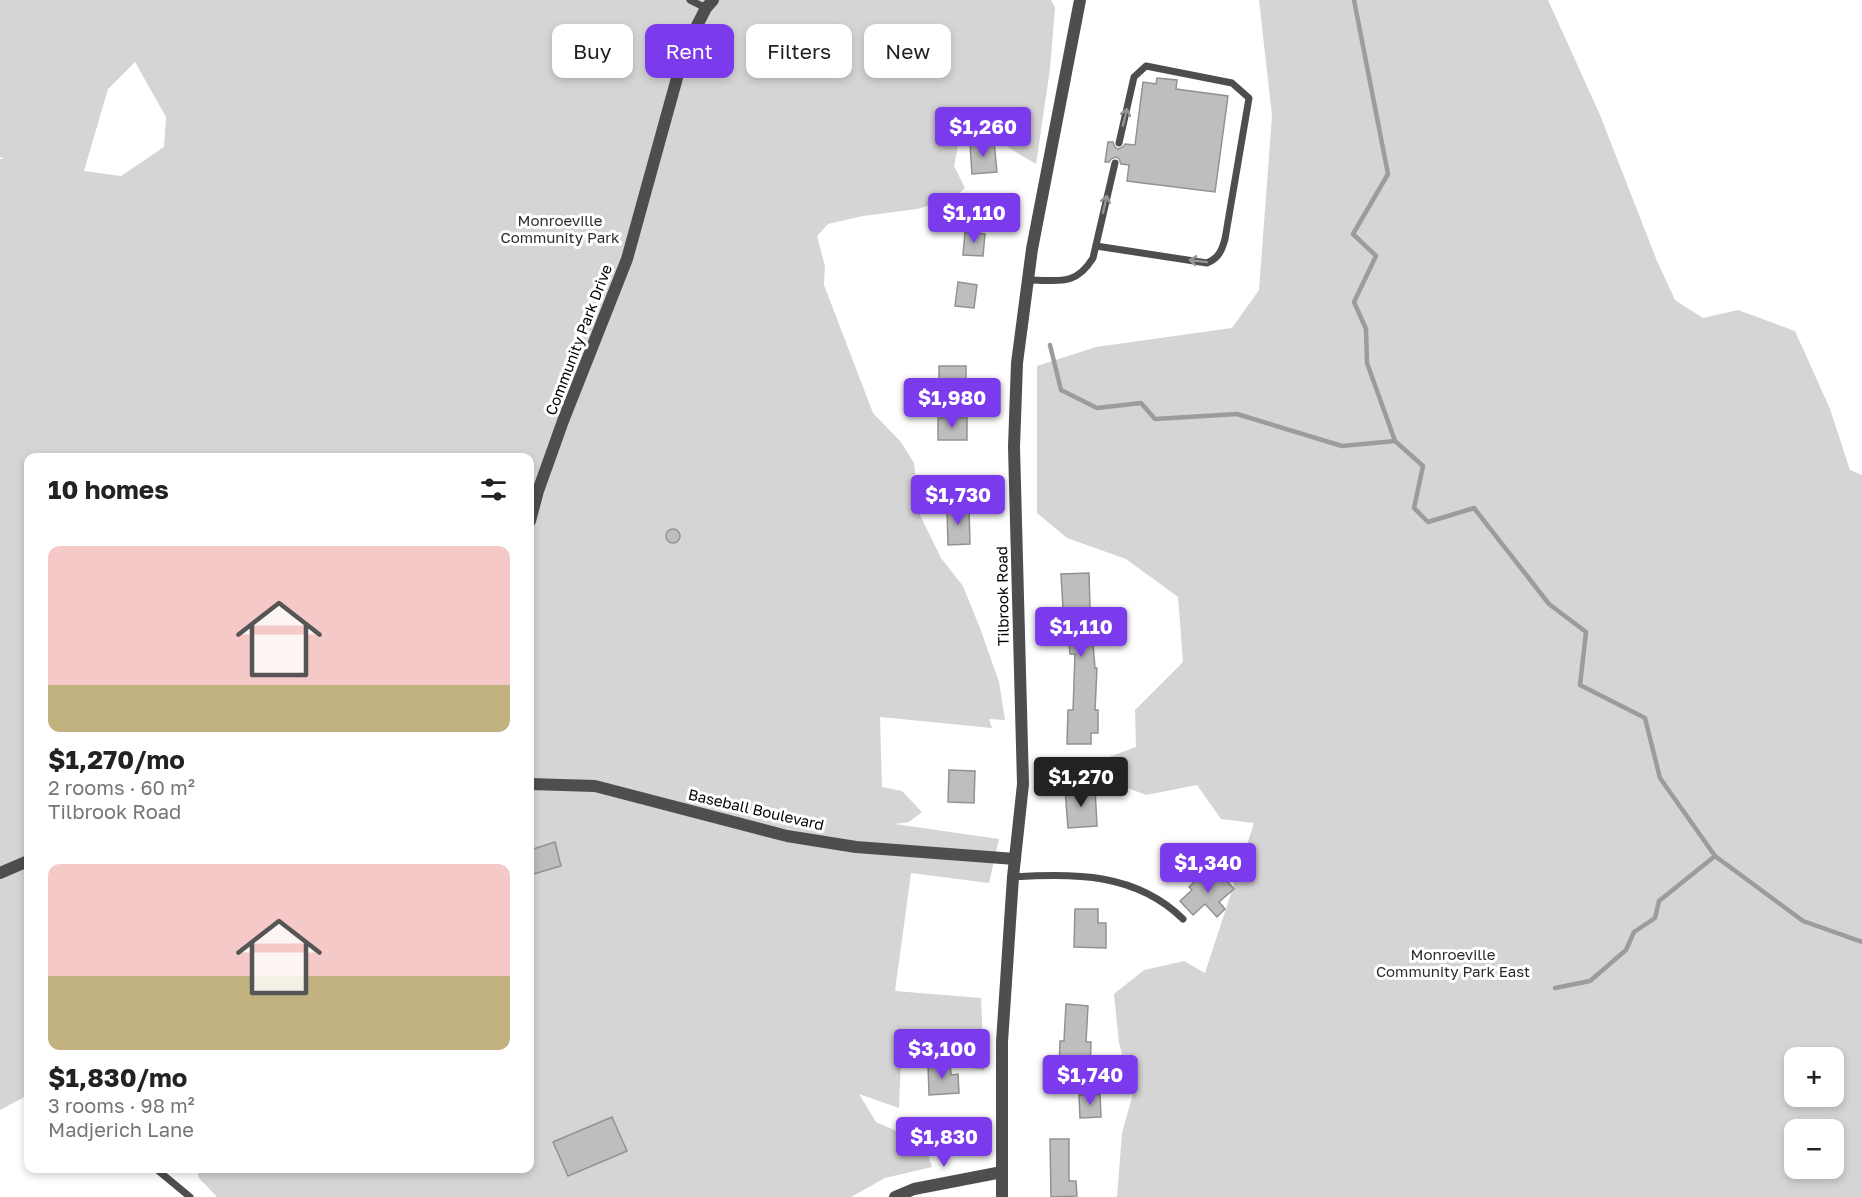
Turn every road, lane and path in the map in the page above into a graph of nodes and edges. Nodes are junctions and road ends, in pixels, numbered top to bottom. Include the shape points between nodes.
1 (690, 0) edge
2 (1080, 0) edge
3 (709, 4) edge
4 (1119, 143) dead end
5 (1114, 163) dead end
6 (1096, 246) junction
7 (1028, 280) junction
8 (534, 506) edge
9 (534, 784) edge
10 (1015, 859) junction
11 (24, 863) edge
12 (0, 873) edge
13 (1013, 877) junction
14 (1183, 919) dead end
15 (1002, 1172) junction
16 (161, 1173) edge
17 (190, 1197) edge
18 (896, 1197) edge
19 (1002, 1197) edge

1 - 3 lane
2 - 7 street, Tilbrook Road
3 - 8 street, Community Park Drive via 685,49 627,259
4 -> 6 lane via 1134,77 1146,66 1232,83 1249,98 1232,201 1221,252 1215,260 1207,263
6 -> 5 lane
6 - 7 lane via 1086,271 1070,281
7 - 10 street, Tilbrook Road via 1017,363 1014,447 1023,784
9 - 10 street, Baseball Boulevard via 596,786 787,836 856,847
10 - 13 street, Tilbrook Road
11 - 12 street
13 - 14 lane via 1091,878 1132,885 1169,905
13 - 15 street, Tilbrook Road via 1002,1042
15 - 18 street via 914,1189
15 - 19 street, Tilbrook Road
16 - 17 lane

